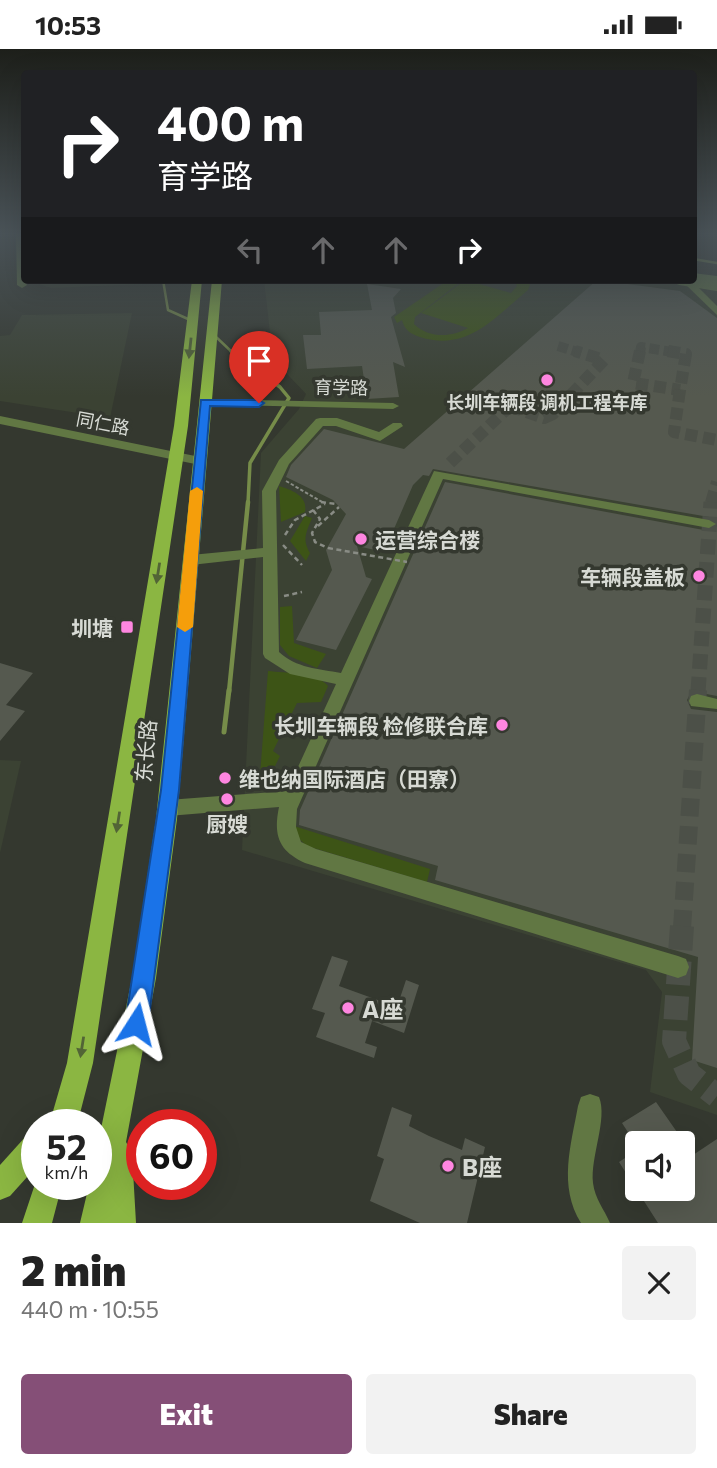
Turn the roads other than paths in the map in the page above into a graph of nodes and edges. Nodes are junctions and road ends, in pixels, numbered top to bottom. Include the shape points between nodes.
1 (196, 287) edge
2 (216, 287) edge
3 (692, 287) edge
4 (717, 300) edge
5 (705, 302) junction
6 (717, 312) edge
7 (205, 402) junction
8 (393, 406) dead end
9 (0, 420) edge
10 (397, 426) dead end
11 (0, 427) edge
12 (82, 440) junction
13 (176, 460) junction
14 (199, 464) junction
15 (709, 524) dead end
16 (270, 552) junction
17 (191, 560) junction
18 (346, 680) junction
19 (293, 798) junction
20 (168, 808) junction
21 (678, 967) dead end
22 (72, 1091) junction
23 (590, 1106) dead end
24 (60, 1109) edge
25 (67, 1109) edge
26 (118, 1119) junction
27 (21, 1163) edge
28 (0, 1186) edge
29 (44, 1200) edge
30 (37, 1223) edge
31 (95, 1223) edge
32 (121, 1223) edge
33 (597, 1223) edge

1 -> 13 main road, 东长路
2 - 7 main road, 东长路
3 - 5 street
4 - 5 street
5 - 6 street
7 - 8 street, 育学路
7 - 14 main road, 东长路
9 - 12 street, 同仁路
10 - 16 street via 380,437 337,422 320,422 283,463 269,491
11 - 12 street, 同仁路
12 - 13 street, 同仁路
13 - 14 street, 同仁路
13 -> 22 main road, 东长路
14 - 17 main road, 东长路
15 - 18 street via 445,468
16 - 17 street
16 - 18 street via 271,654 280,664 298,671
17 - 20 main road, 东长路
18 - 19 street
19 - 20 street
19 - 21 street via 286,827 293,848
20 - 26 main road, 东长路
22 - 24 main road
22 - 25 main road, 东长路
23 - 33 street via 578,1182 586,1208
26 - 31 main road, 东长路
26 - 32 main road
27 - 28 main road
29 - 30 main road

